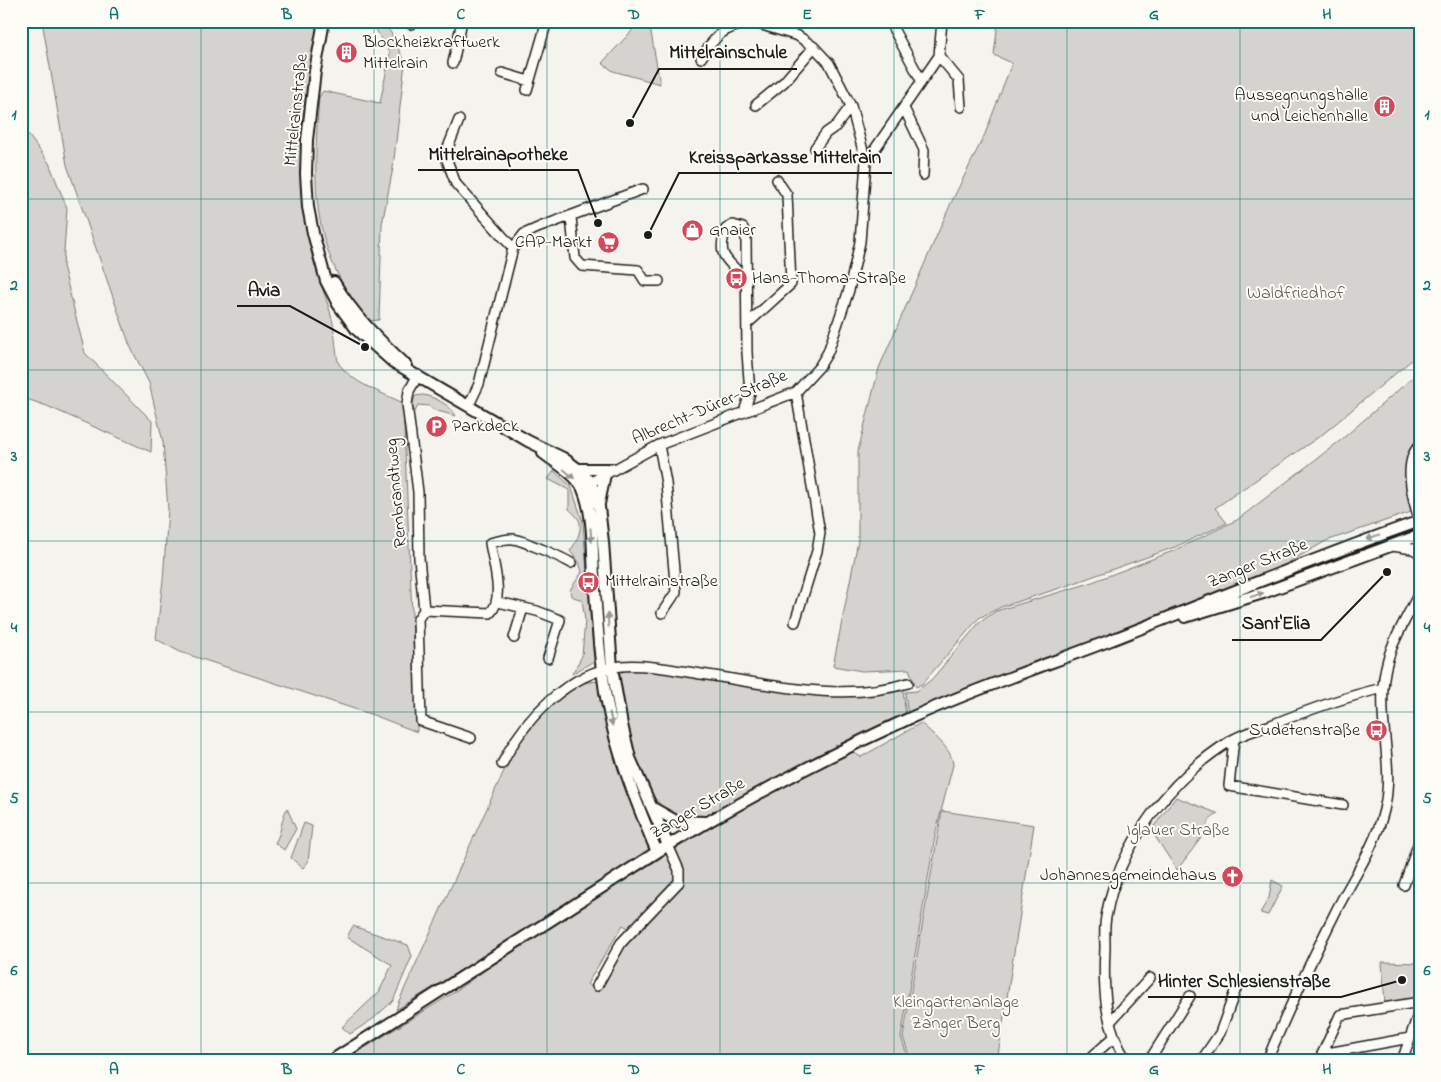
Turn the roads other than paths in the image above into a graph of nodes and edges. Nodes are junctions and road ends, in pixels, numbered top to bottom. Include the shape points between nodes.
1 (324, 21) edge
2 (404, 21) edge
3 (412, 21) edge
4 (462, 21) edge
5 (547, 21) edge
6 (889, 21) edge
7 (942, 21) edge
8 (750, 22) edge
9 (814, 47) junction
10 (939, 56) junction
11 (701, 58) dead end
12 (453, 63) dead end
13 (502, 73) dead end
14 (920, 80) junction
15 (756, 105) dead end
16 (851, 106) junction
17 (961, 107) dead end
18 (904, 108) junction
19 (459, 120) dead end
20 (815, 148) dead end
21 (866, 162) junction
22 (923, 175) dead end
23 (777, 180) dead end
24 (643, 189) dead end
25 (572, 217) junction
26 (514, 248) junction
27 (659, 281) dead end
28 (746, 281) junction
29 (747, 324) junction
30 (418, 375) junction
31 (796, 392) junction
32 (469, 405) junction
33 (744, 412) junction
34 (528, 441) junction
35 (659, 445) junction
36 (1420, 445) edge
37 (578, 469) junction
38 (609, 472) junction
39 (586, 485) junction
40 (1412, 486) junction
41 (1420, 492) edge
42 (598, 508) junction
43 (1419, 522) edge
44 (1420, 535) edge
45 (1387, 546) junction
46 (1420, 553) edge
47 (571, 564) dead end
48 (1420, 591) edge
49 (498, 602) junction
50 (523, 608) junction
51 (1416, 608) edge
52 (424, 610) junction
53 (662, 613) dead end
54 (795, 622) dead end
55 (514, 638) dead end
56 (1110, 640) junction
57 (548, 658) dead end
58 (607, 670) junction
59 (908, 683) dead end
60 (1382, 688) junction
61 (471, 738) dead end
62 (1234, 739) junction
63 (502, 764) dead end
64 (1343, 805) dead end
65 (651, 807) junction
66 (706, 822) junction
67 (1420, 839) edge
68 (668, 845) junction
69 (656, 852) junction
70 (1404, 885) dead end
71 (1150, 978) dead end
72 (597, 986) dead end
73 (1237, 986) dead end
74 (1190, 996) dead end
75 (1420, 1002) edge
76 (1420, 1009) edge
77 (1110, 1022) junction
78 (1113, 1038) junction
79 (1410, 1038) junction
80 (1320, 1058) edge
81 (331, 1061) edge
82 (1087, 1061) edge
83 (1127, 1061) edge
84 (1149, 1061) edge
85 (1201, 1061) edge
86 (1267, 1061) edge
87 (1402, 1061) edge

1 - 30 street, Mittelrainstraße via 306,148 308,207 326,282 357,330 393,362
2 - 3 street via 411,24
4 - 12 street
5 - 13 street via 528,85
6 - 14 street
7 - 10 street
8 - 9 street, Albrecht-Dürer-Straße via 798,36
8 - 11 street, Albrecht-Dürer-Straße via 727,28 713,39
9 - 15 street via 784,82
9 - 16 street, Albrecht-Dürer-Straße via 829,63
10 - 14 street
10 - 17 street via 959,80
14 - 18 street
16 - 20 street
16 - 21 street, Albrecht-Dürer-Straße
18 - 21 street
18 - 22 street via 924,150
19 - 26 street via 445,155 456,184
21 - 31 street, Albrecht-Dürer-Straße via 860,242 850,290 828,352
23 - 29 street via 787,195 791,284
24 - 25 street
25 - 26 street via 524,234
25 - 27 street via 575,258 582,266 638,270 645,281
26 - 32 street via 478,384
28 - 28 street via 745,231 733,225 726,229 720,251
28 - 29 street
29 - 33 street via 750,393
30 - 32 street, Mittelrainstraße
30 - 52 street, Rembrandtweg via 409,391 407,404 418,492
31 - 33 street, Albrecht-Dürer-Straße
31 - 54 street via 820,533
32 - 34 street, Mittelrainstraße
33 - 35 street, Albrecht-Dürer-Straße
34 - 37 street, Mittelrainstraße
34 -> 39 street, Mittelrainstraße
35 - 38 street, Albrecht-Dürer-Straße
35 - 53 street via 666,483 676,592
36 - 40 street via 1411,463
37 - 38 street
37 - 39 street, Mittelrainstraße
38 - 39 street, Albrecht-Dürer-Straße
38 - 42 street
39 - 42 street, Mittelrainstraße
39 -> 58 street, Mittelrainstraße
40 - 41 street
40 - 43 street
58 -> 42 street, Mittelrainstraße via 604,542
43 -> 56 street, Zanger Straße via 1336,550
44 - 45 street, Zanger Straße
45 - 46 street via 1401,546
56 -> 45 street, Zanger Straße via 1263,593
47 - 49 street via 562,557 513,539 490,543
48 - 51 street
49 - 50 street
49 - 52 street via 490,614
50 - 55 street
50 - 57 street via 560,620
51 - 60 street via 1400,625
52 - 61 street, Rembrandtweg via 418,619 421,721
56 - 66 street, Zanger Straße via 909,718
58 - 59 street via 621,666 665,668 794,689 873,690
58 - 63 street via 578,681 538,712 512,742
58 - 65 street, Mittelrainstraße via 630,758
58 -> 69 street, Mittelrainstraße via 620,757
60 - 62 street via 1346,696
60 - 86 street via 1388,773 1384,810 1372,848 1316,952
62 - 64 street via 1229,786
62 - 77 street via 1180,780 1145,825 1121,867 1106,917 1103,986
65 - 66 street via 676,821
65 - 68 street, Mittelrainstraße
66 - 68 street, Zanger Straße
67 - 70 street
68 - 69 street, Zanger Straße
68 - 72 street via 679,870 679,882 621,943
69 - 81 street, Zanger Straße
71 - 77 street
73 - 85 street via 1220,1033
74 - 84 street
75 - 80 street via 1340,1015
76 - 79 street
77 - 78 street
78 - 82 street
78 - 83 street
79 - 80 street
79 - 87 street

